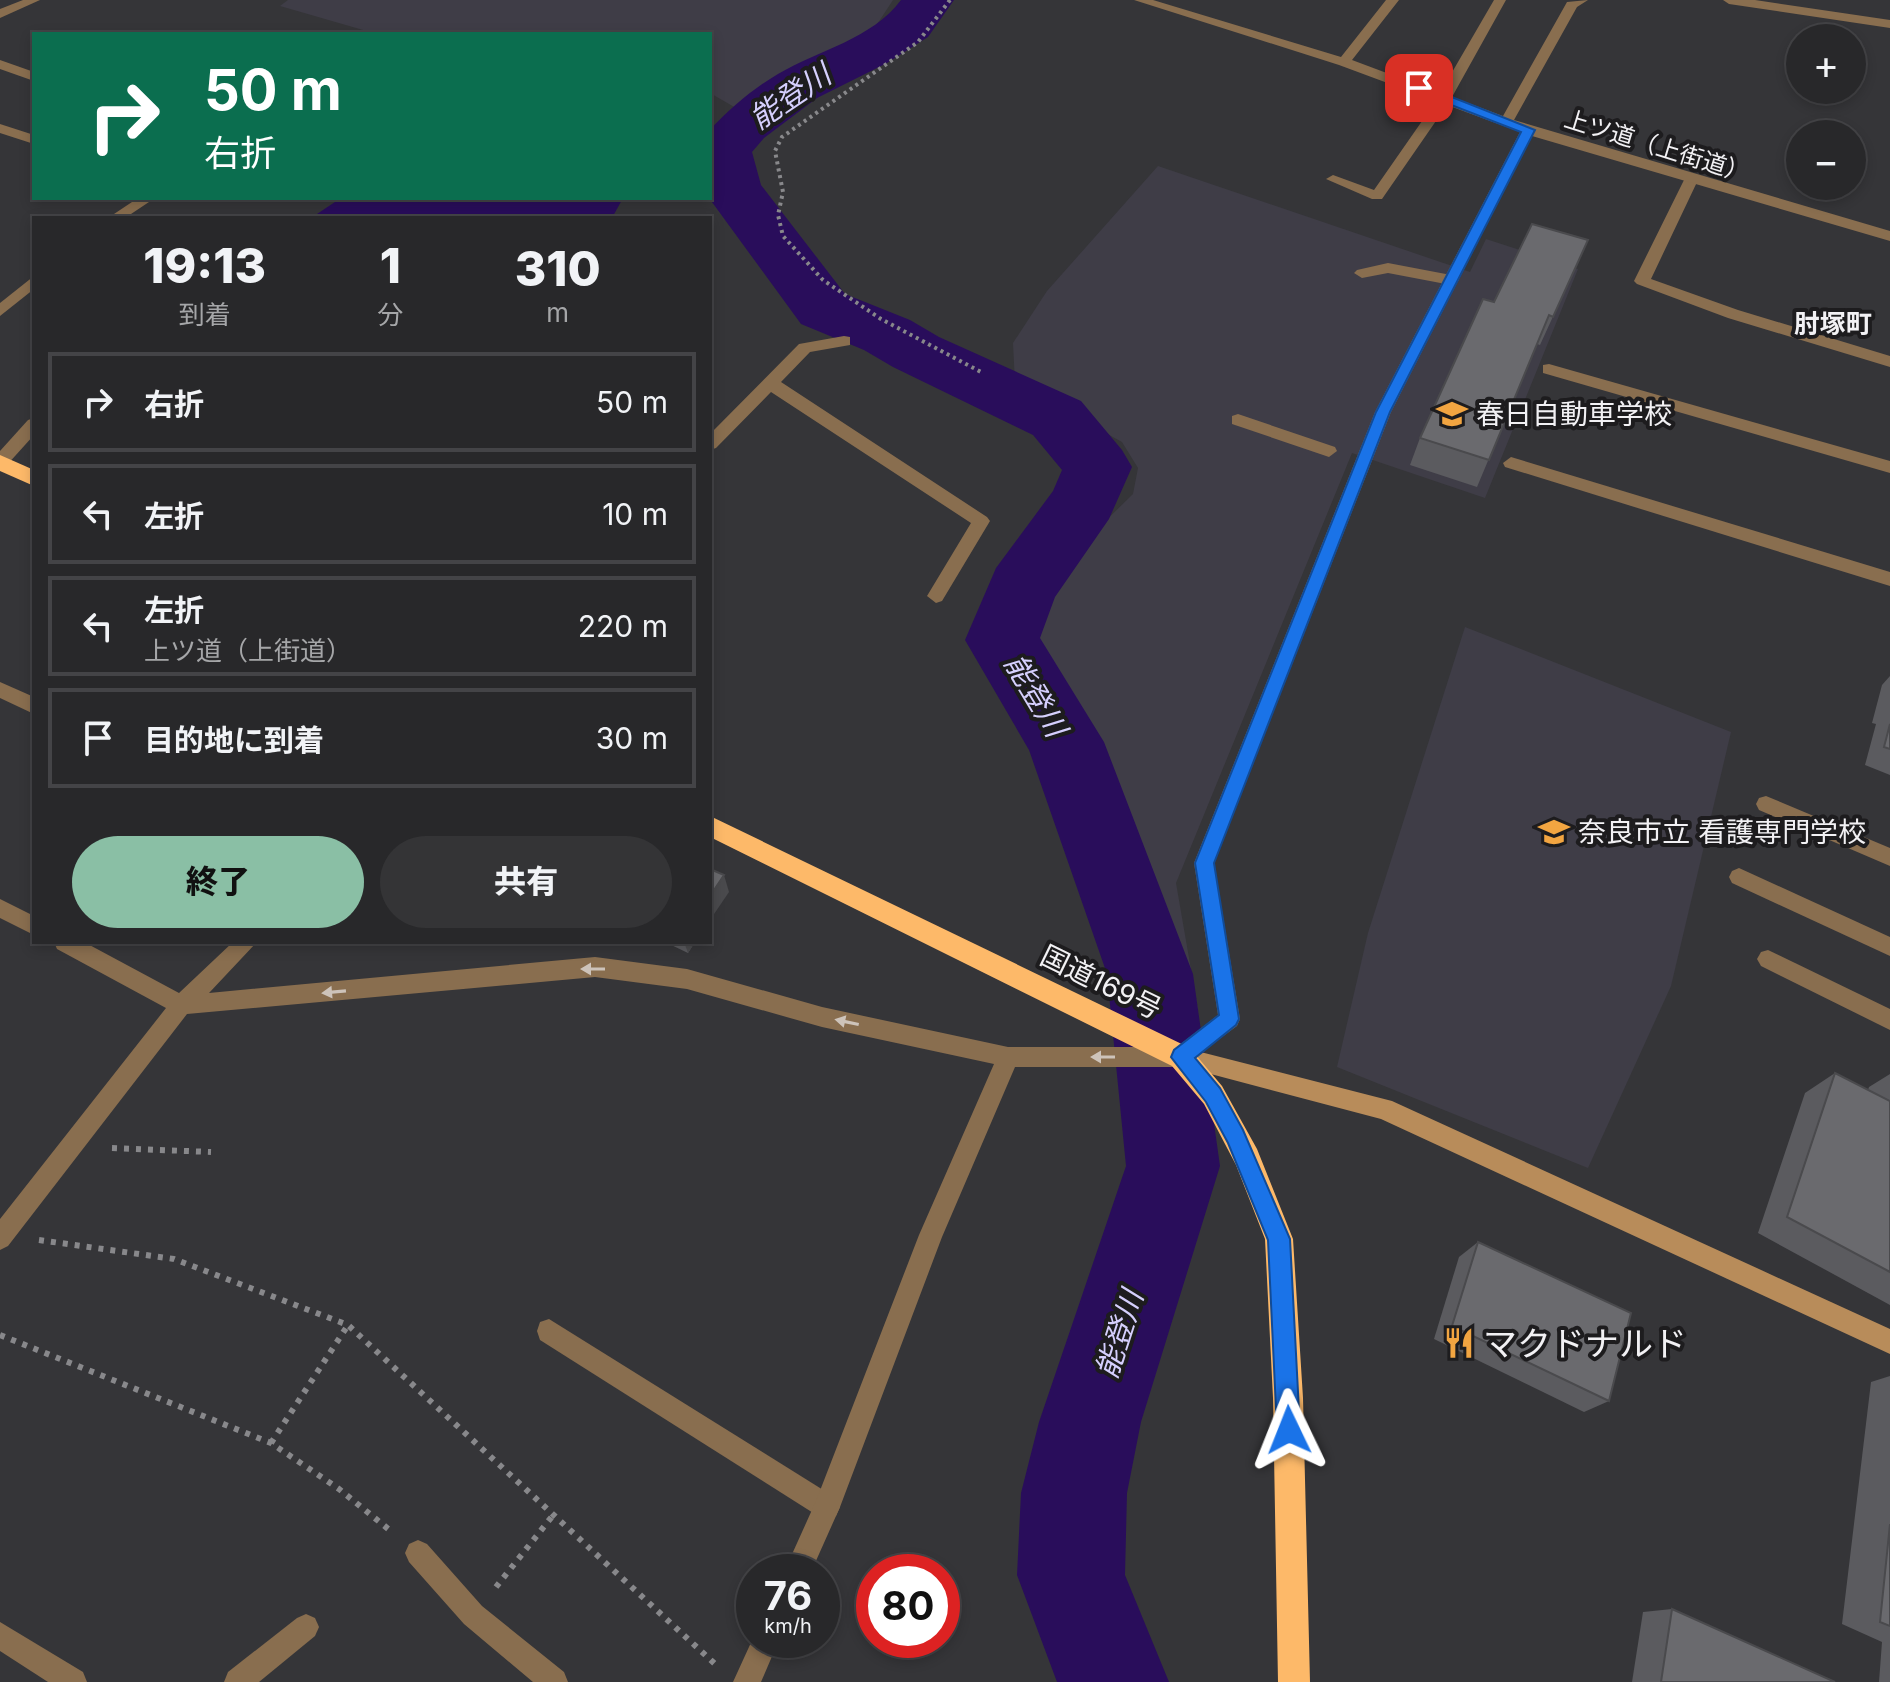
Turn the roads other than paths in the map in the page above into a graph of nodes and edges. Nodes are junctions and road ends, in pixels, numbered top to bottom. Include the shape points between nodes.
1 (34, 0) edge
2 (1141, 0) edge
3 (1393, 0) edge
4 (1500, 0) edge
5 (1582, 0) edge
6 (1729, 0) edge
7 (0, 14) edge
8 (1890, 24) edge
9 (1344, 62) junction
10 (0, 64) edge
11 (32, 76) edge
12 (1445, 97) junction
13 (1507, 121) junction
14 (0, 128) edge
15 (1528, 130) junction
16 (32, 139) edge
17 (1333, 179) dead end
18 (1691, 180) junction
19 (145, 200) edge
20 (118, 216) edge
21 (1890, 236) edge
22 (1362, 273) dead end
23 (1451, 280) junction
24 (32, 283) edge
25 (0, 311) edge
26 (844, 341) dead end
27 (1890, 362) edge
28 (1549, 369) dead end
29 (770, 383) junction
30 (1238, 420) dead end
31 (32, 426) edge
32 (712, 442) edge
33 (1329, 451) dead end
34 (0, 462) edge
35 (1511, 463) dead end
36 (1890, 467) edge
37 (32, 478) edge
38 (1890, 579) edge
39 (936, 596) dead end
40 (0, 689) edge
41 (32, 705) edge
42 (1766, 804) dead end
43 (712, 827) edge
44 (1890, 857) edge
45 (1739, 877) dead end
46 (0, 908) edge
47 (32, 925) edge
48 (68, 944) edge
49 (245, 944) edge
50 (1890, 947) edge
51 (1768, 959) dead end
52 (181, 1005) junction
53 (1890, 1020) edge
54 (1008, 1057) junction
55 (1181, 1057) junction
56 (1, 1237) edge
57 (549, 1331) dead end
58 (1890, 1342) edge
59 (827, 1507) junction
60 (418, 1553) road end
61 (805, 1554) edge
62 (306, 1627) dead end
63 (0, 1635) edge
64 (751, 1658) edge
65 (735, 1677) edge
66 (73, 1682) edge
67 (238, 1682) edge
68 (554, 1682) edge
69 (1294, 1682) edge

1 - 7 street
2 - 9 street, 上ツ道（上街道）
3 - 9 street
4 - 12 street
5 - 13 street via 1572,5
6 - 8 street
9 - 12 street, 上ツ道（上街道）
10 - 11 street
12 - 13 street, 上ツ道（上街道）
12 - 17 street via 1377,196
13 - 15 street, 上ツ道（上街道）
14 - 16 street
15 - 18 street, 上ツ道（上街道）
15 - 23 street
18 - 21 street, 上ツ道（上街道）
18 - 27 street via 1642,281
19 - 20 street
22 - 23 street via 1388,268
23 - 55 street via 1383,412 1204,863 1229,1019
24 - 25 street
26 - 29 street via 805,348
28 - 36 street
29 - 32 street
29 - 39 street via 981,521
30 - 33 street
31 - 34 street
34 - 37 highway
35 - 38 street
40 - 41 street
42 - 44 street
43 - 55 highway, 国道169号
45 - 50 street
46 - 47 street
48 - 52 street
49 - 52 street
51 - 53 street
54 -> 52 street via 822,1017 687,979 595,967
52 - 56 street
55 -> 54 street
54 - 59 street via 931,1235
55 - 58 street via 1384,1109
55 - 69 highway, 国道169号 via 1227,1120 1279,1239
57 - 59 street
59 - 61 street
60 - 68 street via 473,1615
62 - 67 street
63 - 66 street
64 - 65 street

